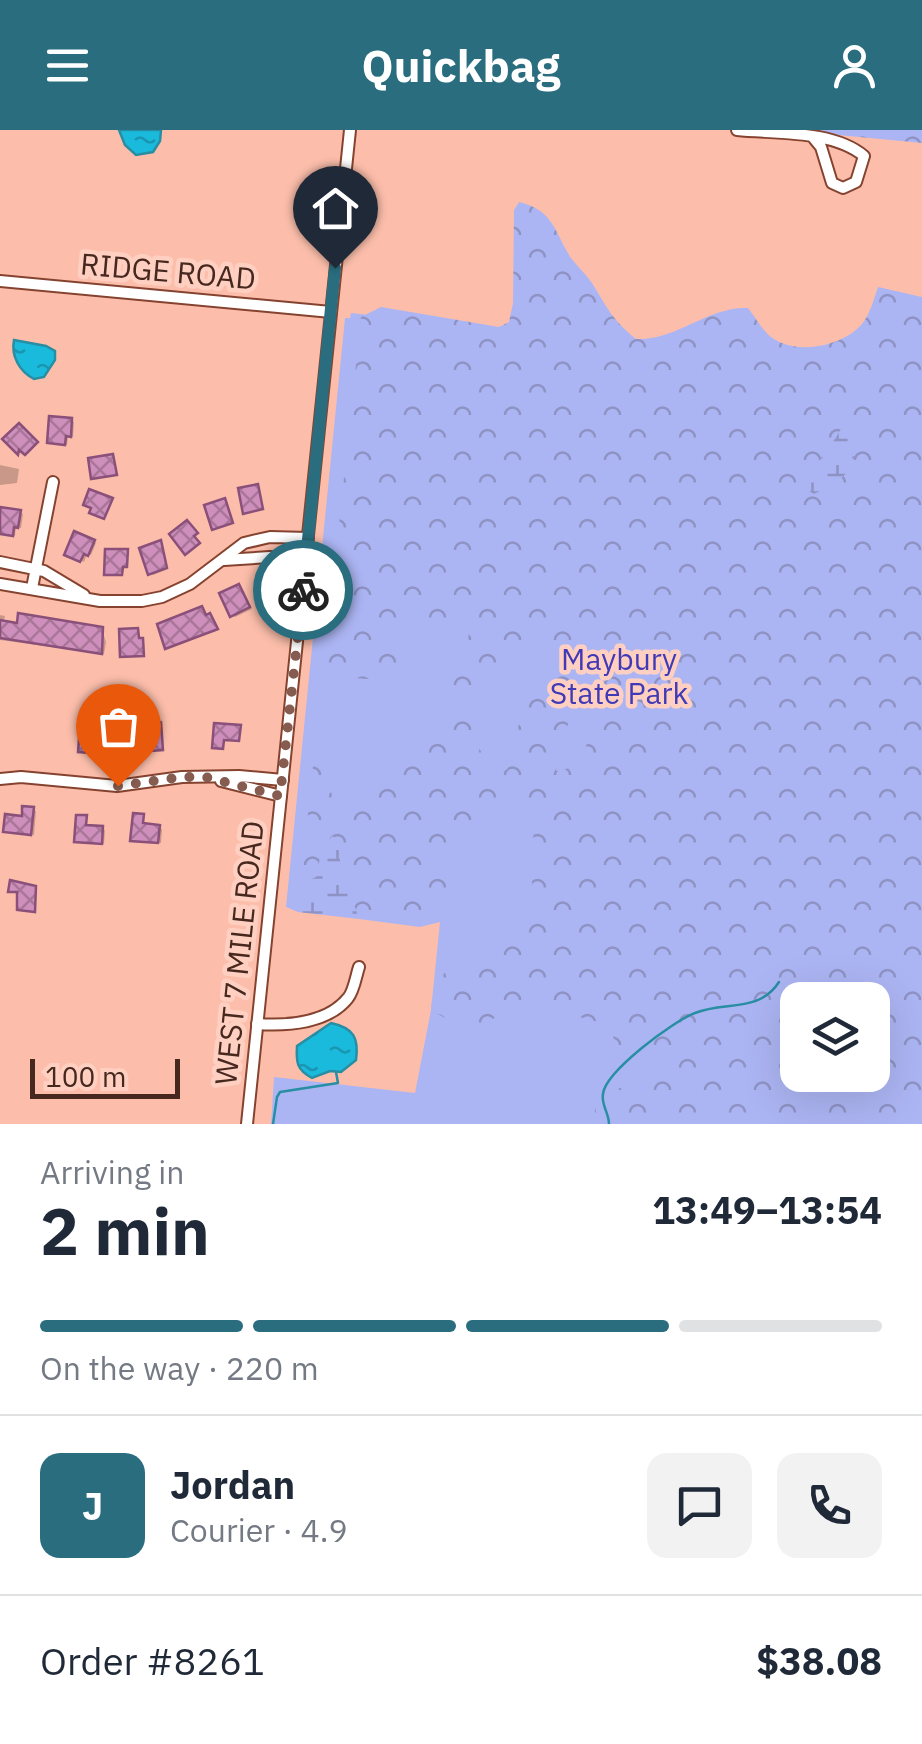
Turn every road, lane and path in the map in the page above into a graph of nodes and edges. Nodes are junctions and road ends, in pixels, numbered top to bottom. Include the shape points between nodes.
1 (350, 130) edge
2 (737, 130) edge
3 (812, 136) junction
4 (0, 281) edge
5 (331, 312) junction
6 (52, 482) dead end
7 (308, 538) junction
8 (222, 560) junction
9 (306, 561) junction
10 (0, 562) edge
11 (36, 568) junction
12 (0, 584) edge
13 (32, 588) junction
14 (89, 599) junction
15 (0, 779) edge
16 (215, 779) junction
17 (282, 780) junction
18 (280, 796) junction
19 (359, 967) dead end
20 (258, 1024) junction
21 (247, 1124) edge

1 - 5 street, WEST 7 MILE ROAD
2 - 3 street
3 - 3 street via 849,142 864,156 856,182 843,188 832,183
4 - 5 street, RIDGE ROAD
5 - 7 street, WEST 7 MILE ROAD
6 - 11 street
7 - 8 street via 244,543
7 - 9 street, WEST 7 MILE ROAD
8 - 9 street
8 - 14 street via 162,597
9 - 17 street, WEST 7 MILE ROAD
10 - 11 street
11 - 13 street
11 - 14 street
12 - 13 street
13 - 14 street
15 - 16 street via 118,786
16 - 17 street
16 - 18 street
17 - 18 street, WEST 7 MILE ROAD
18 - 20 street, WEST 7 MILE ROAD
19 - 20 street via 349,997 316,1019
20 - 21 street, WEST 7 MILE ROAD

